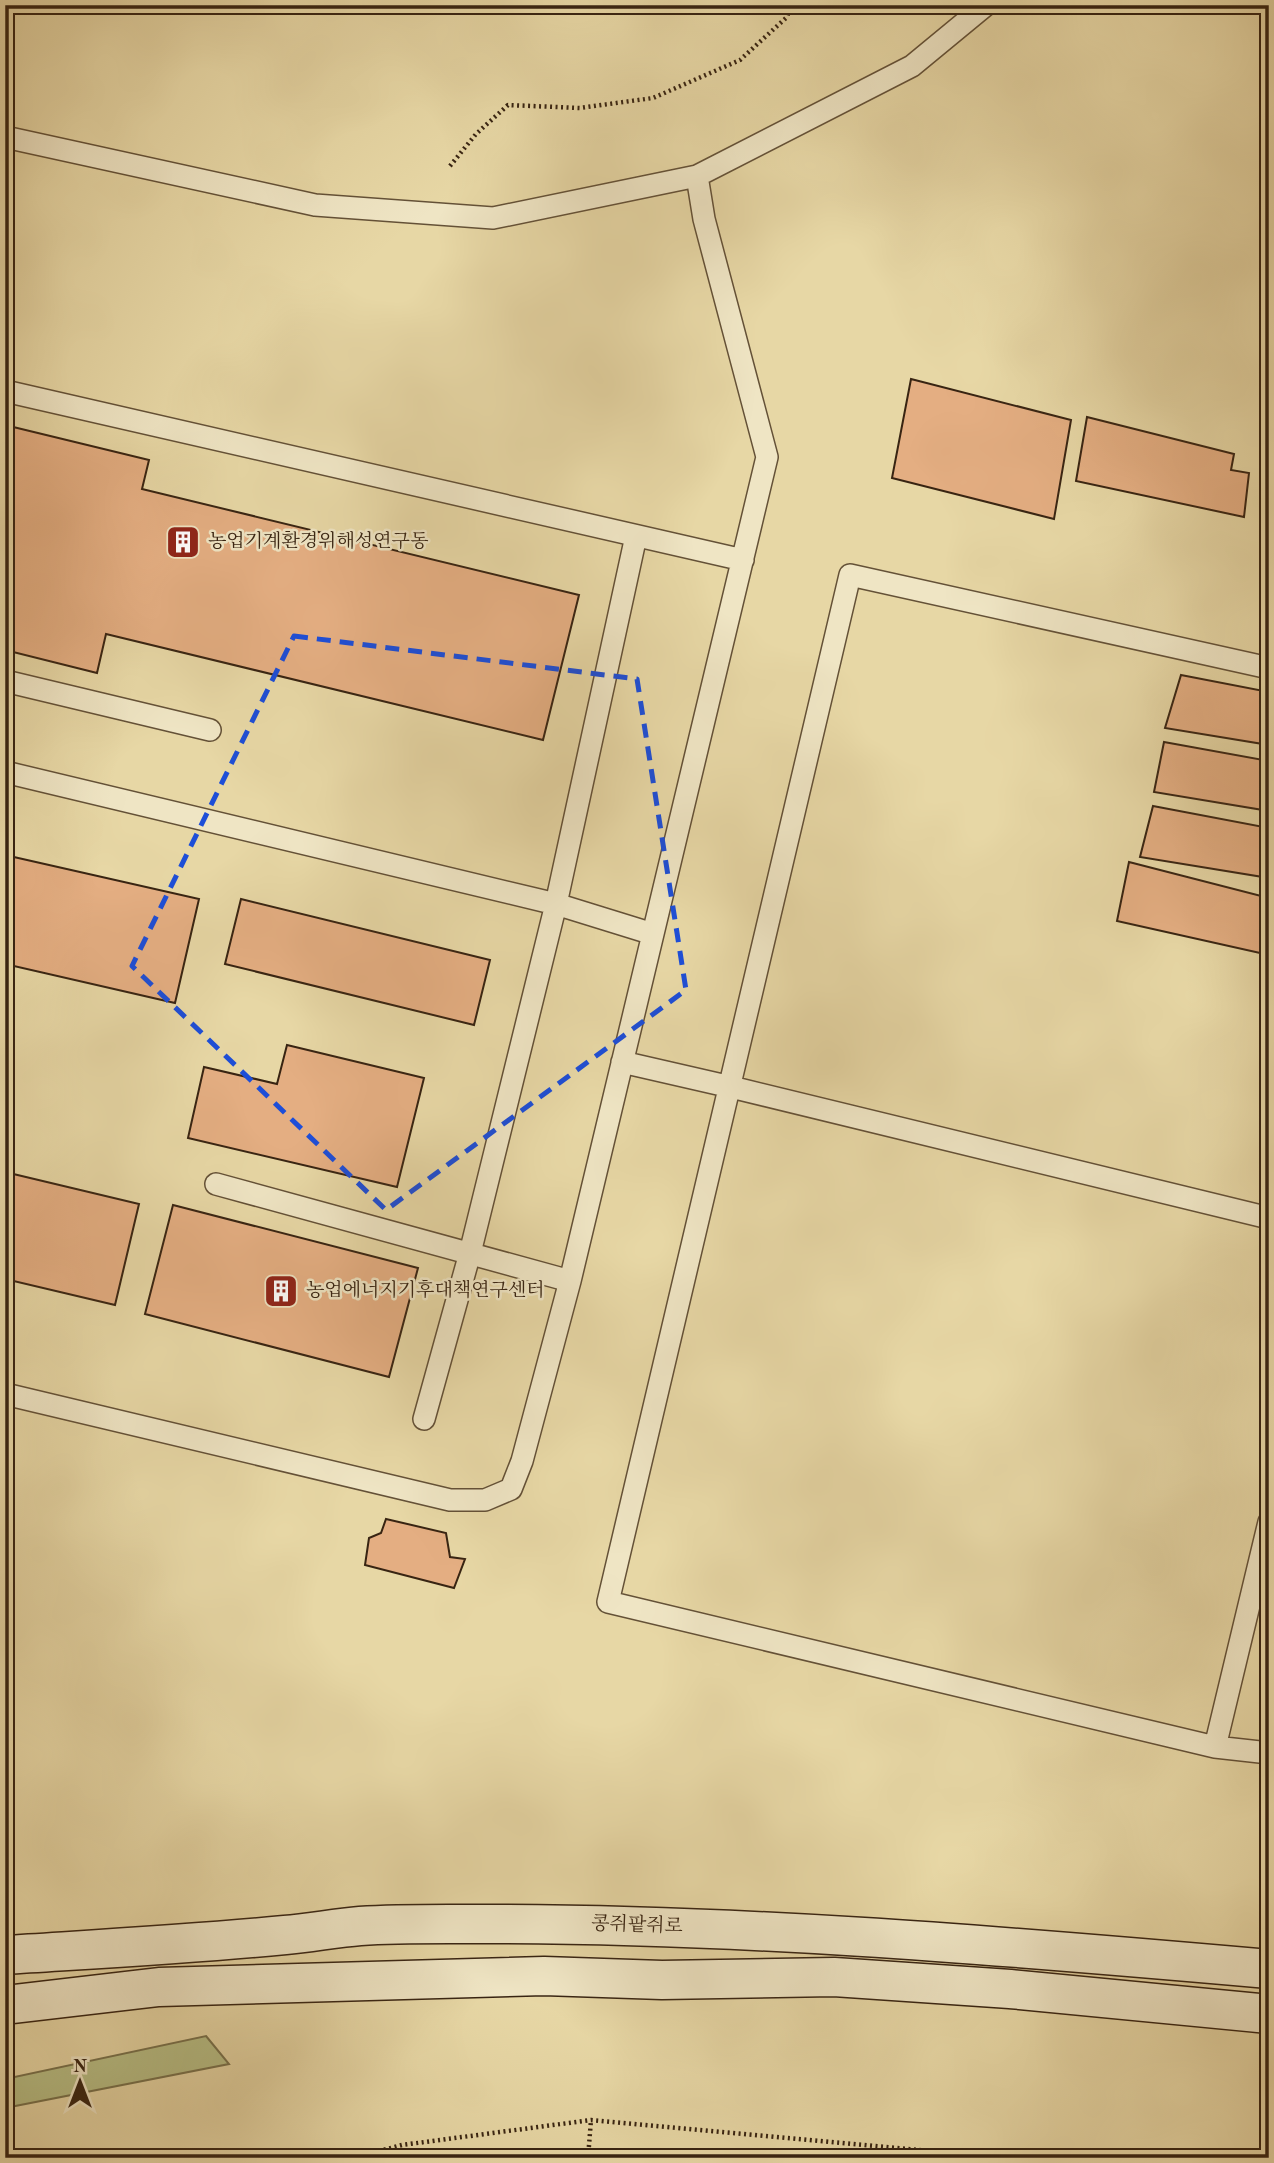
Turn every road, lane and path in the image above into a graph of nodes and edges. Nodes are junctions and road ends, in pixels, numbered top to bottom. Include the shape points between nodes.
1 (792, 5) edge
2 (986, 5) edge
3 (5, 137) edge
4 (450, 166) dead end
5 (697, 176) junction
6 (5, 391) edge
7 (636, 536) junction
8 (743, 560) junction
9 (1269, 668) edge
10 (5, 681) edge
11 (210, 730) dead end
12 (5, 772) edge
13 (556, 904) junction
14 (653, 934) junction
15 (622, 1062) junction
16 (731, 1087) junction
17 (216, 1184) dead end
18 (1269, 1218) edge
19 (470, 1253) junction
20 (570, 1281) junction
21 (5, 1394) edge
22 (424, 1419) dead end
23 (1269, 1522) edge
24 (1216, 1747) junction
25 (1269, 1753) edge
26 (5, 1955) edge
27 (1269, 1969) edge
28 (5, 2006) edge
29 (1269, 2014) edge
30 (590, 2120) junction
31 (352, 2158) edge
32 (588, 2158) edge
33 (1006, 2158) edge

1 - 4 path via 787,17 740,60 653,98 580,108 508,105
2 - 5 lane via 912,66
3 - 5 lane via 315,205 493,218
5 - 8 lane via 704,219 767,457
6 - 7 lane
7 - 8 lane
7 - 13 lane
8 - 14 lane
9 - 16 lane via 850,575
10 - 11 lane
12 - 13 lane
13 - 14 lane
13 - 19 lane
14 - 15 lane
15 - 16 lane
15 - 20 lane
16 - 18 lane
16 - 24 lane via 608,1602
17 - 19 lane
19 - 20 lane
19 - 22 lane
20 - 21 lane via 522,1461 511,1489 485,1500 450,1500
23 - 24 lane
24 - 25 lane
26 - 27 main road, 콩쥐팥쥐로 via 359,1927 586,1924 1009,1947
28 - 29 main road via 159,1987 544,1976 662,1980 834,1977
30 - 31 path via 402,2145
30 - 32 path
30 - 33 path

